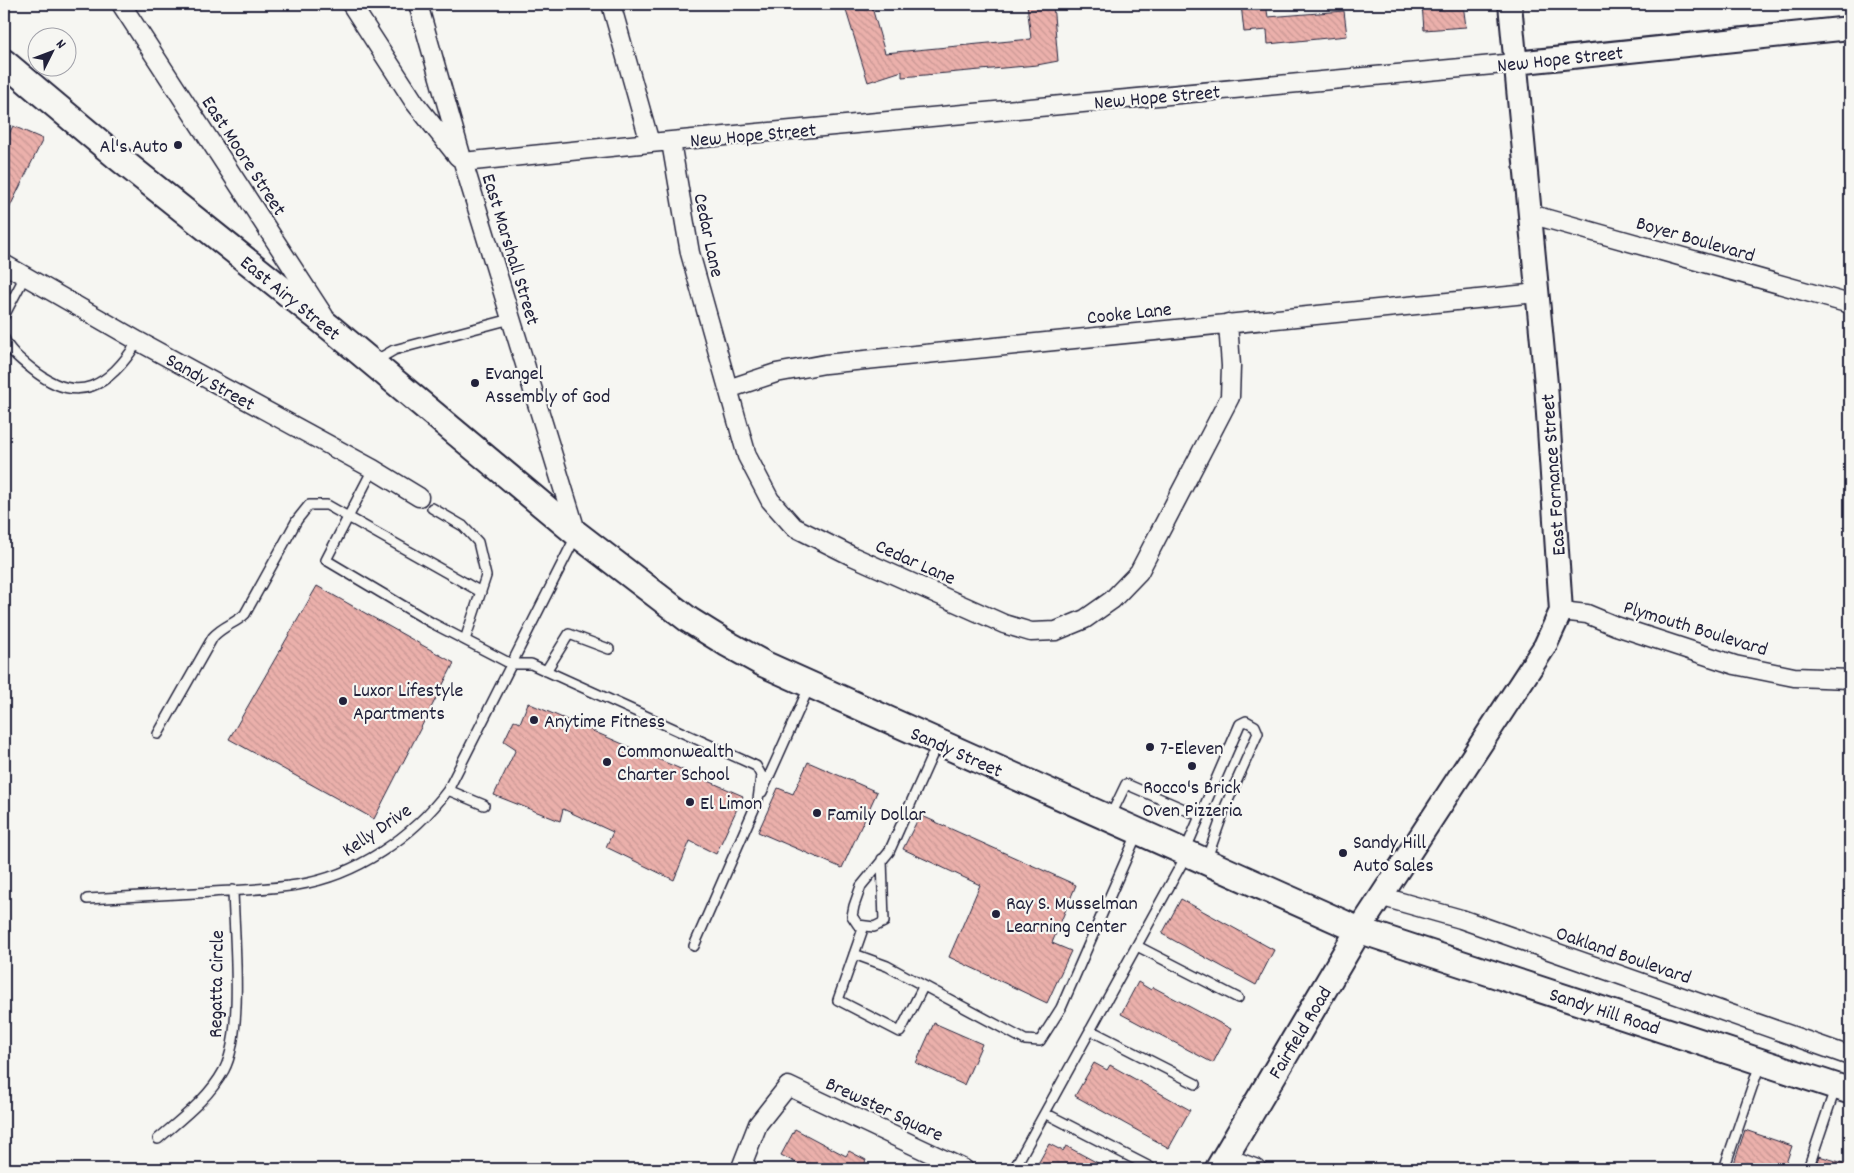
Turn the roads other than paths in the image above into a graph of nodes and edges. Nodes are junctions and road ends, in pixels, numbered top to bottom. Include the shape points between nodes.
1 (121, 4) edge
2 (351, 4) edge
3 (418, 4) edge
4 (611, 4) edge
5 (1510, 4) edge
6 (1850, 28) edge
7 (1515, 63) junction
8 (8, 69) edge
9 (671, 142) junction
10 (650, 143) junction
11 (463, 162) junction
12 (1530, 214) junction
13 (4, 264) edge
14 (25, 276) junction
15 (1537, 293) junction
16 (1850, 304) edge
17 (4, 316) edge
18 (511, 319) junction
19 (1228, 323) junction
20 (332, 329) junction
21 (4, 338) edge
22 (138, 341) junction
23 (372, 362) junction
24 (728, 389) junction
25 (373, 469) junction
26 (425, 503) joint
27 (349, 518) junction
28 (577, 534) junction
29 (481, 592) junction
30 (1561, 611) junction
31 (465, 640) junction
32 (608, 649) dead end
33 (511, 664) junction
34 (546, 671) junction
35 (1850, 679) edge
36 (810, 685) junction
37 (158, 734) dead end
38 (938, 742) junction
39 (448, 790) junction
40 (758, 800) junction
41 (484, 805) dead end
42 (1200, 816) junction
43 (1110, 818) junction
44 (1138, 831) junction
45 (1193, 856) junction
46 (882, 859) junction
47 (233, 890) junction
48 (1383, 897) junction
49 (87, 899) dead end
50 (864, 926) junction
51 (1360, 930) junction
52 (694, 946) dead end
53 (1137, 946) junction
54 (854, 954) junction
55 (923, 987) junction
56 (1238, 998) dead end
57 (1090, 1030) junction
58 (1850, 1056) edge
59 (1761, 1061) junction
60 (1196, 1084) dead end
61 (1843, 1088) edge
62 (1045, 1113) junction
63 (158, 1139) dead end
64 (1222, 1163) edge
65 (1150, 1166) dead end
66 (746, 1167) edge
67 (964, 1169) edge
68 (1014, 1169) edge
69 (1257, 1169) edge
70 (1724, 1169) edge
71 (1808, 1169) edge

1 - 20 street, East Moore Street
2 - 11 street, East Marshall Street via 415,104
3 - 11 street
4 - 10 street
5 - 7 street, East Fornance Street
6 - 7 street, New Hope Street
7 - 9 street, New Hope Street
7 - 12 street, East Fornance Street
8 - 20 main road, East Airy Street
9 - 10 street, New Hope Street
9 - 24 street, Cedar Lane via 690,253
10 - 11 street, New Hope Street
11 - 18 street, East Marshall Street
12 - 15 street, East Fornance Street
12 - 16 street, Boyer Boulevard
13 - 14 street, Sandy Street
14 - 17 lane
14 - 22 street, Sandy Street
15 - 19 street, Cooke Lane
15 - 30 street, East Fornance Street
18 - 23 lane via 394,350
18 - 28 street, East Marshall Street
19 - 24 street, Cooke Lane via 824,364 776,373
19 - 24 street, Cedar Lane via 1230,397 1140,572 1112,600 1085,619 1056,631 1031,632 1004,624 794,527 770,500 747,456
20 - 23 main road, East Airy Street
21 - 22 lane via 21,360 42,378 62,387 90,389 121,367
22 - 25 street, Sandy Street
23 - 28 main road, East Airy Street
25 - 26 street, Sandy Street
25 - 27 lane
26 - 29 lane via 463,526 478,542 486,576
27 - 29 lane
27 - 31 lane via 326,560
27 - 37 lane via 319,504 309,506 302,513 253,603 238,621 224,625 213,637
28 - 33 lane, Kelly Drive
28 - 36 main road, Sandy Street via 688,620 733,648
29 - 31 lane
30 - 35 street, Plymouth Boulevard via 1587,614 1734,665 1794,677
30 - 48 street, East Fornance Street via 1545,646
31 - 33 lane
32 - 34 lane via 569,634
33 - 34 lane via 531,664
33 - 39 lane, Kelly Drive
34 - 40 lane via 756,766 761,775
36 - 38 main road, Sandy Street
36 - 40 lane
38 - 43 main road, Sandy Street
38 - 46 lane via 889,852
39 - 41 lane
39 - 47 lane, Kelly Drive via 408,833 362,864 299,885
40 - 52 lane
42 - 43 lane via 1126,784
42 - 45 lane
42 - 45 lane via 1240,724 1246,721 1255,726 1258,733 1226,805
43 - 44 main road, Sandy Street
44 - 45 main road, Sandy Street
44 - 55 lane via 1061,1008 1040,1041 1024,1040
45 - 51 main road, Sandy Street
45 - 53 lane
46 - 50 lane via 861,886 854,906 852,916 858,925
46 - 50 lane via 884,922 880,926
47 - 49 lane, Kelly Drive
47 - 63 lane, Regatta Circle via 236,1006 231,1052 225,1068 205,1096
48 - 51 street, Fairfield Road
48 - 58 street, Oakland Boulevard via 1461,919
50 - 54 lane
51 - 59 main road, Sandy Hill Road
51 - 64 main road, Fairfield Road
53 - 56 lane
53 - 57 lane
54 - 55 lane via 887,966
54 - 55 lane via 838,1000 900,1032
57 - 60 lane
57 - 62 lane
59 - 61 main road, Sandy Hill Road
59 - 70 lane
61 - 71 lane
62 - 65 lane
62 - 68 lane
64 - 69 street
66 - 67 street, Brewster Square via 758,1124 788,1086

